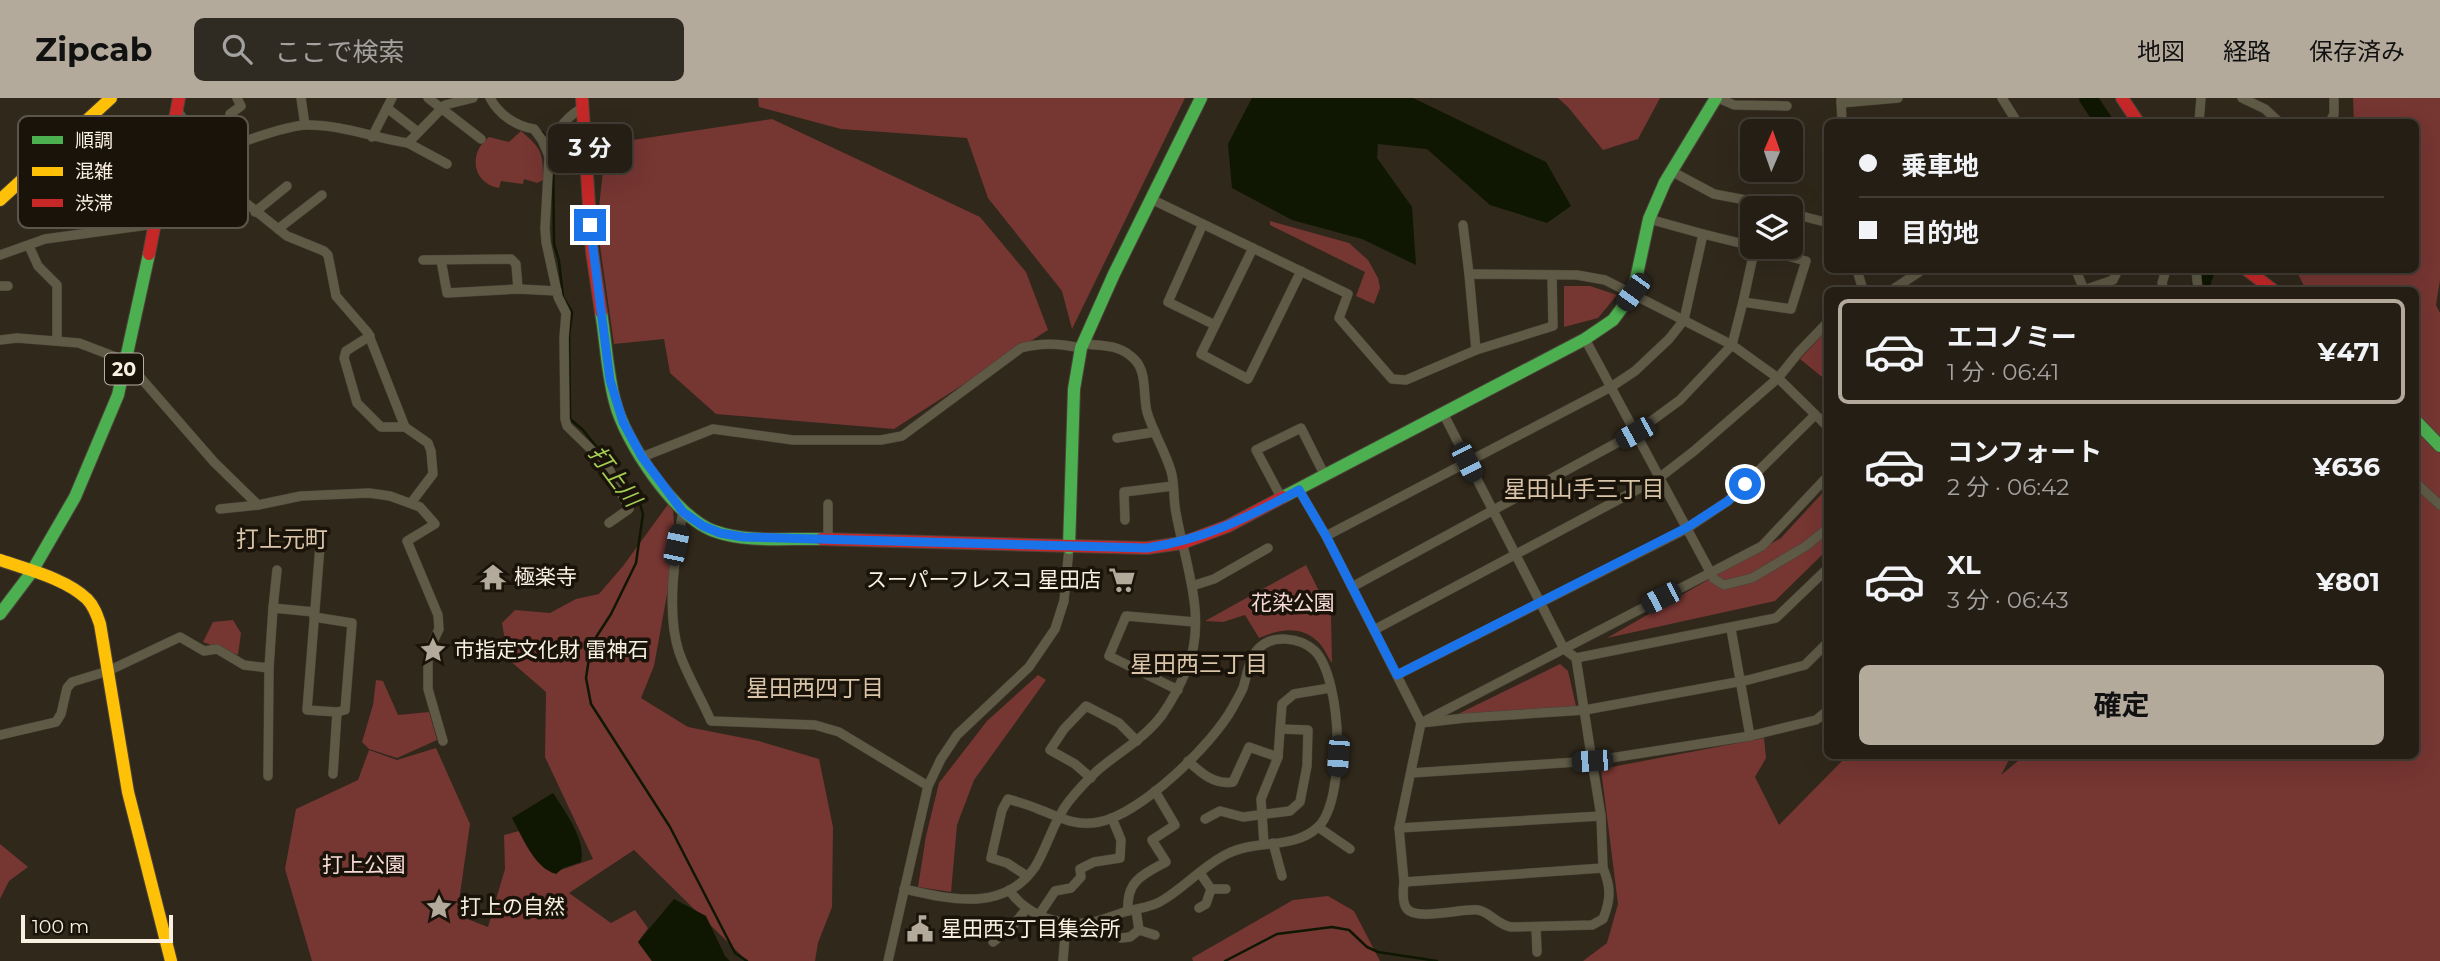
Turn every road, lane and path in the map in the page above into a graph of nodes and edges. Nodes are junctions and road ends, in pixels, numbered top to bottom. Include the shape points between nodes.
1 (111, 98) edge
2 (237, 98) edge
3 (301, 98) edge
4 (392, 98) edge
5 (428, 98) edge
6 (474, 98) edge
7 (490, 98) edge
8 (1201, 98) edge
9 (1717, 98) edge
10 (1898, 98) edge
11 (2002, 98) edge
12 (2122, 98) edge
13 (2201, 98) edge
14 (2242, 98) edge
15 (1841, 100) edge
16 (2334, 100) dead end
17 (582, 103) edge
18 (1772, 106) junction
19 (1787, 107) dead end
20 (387, 108) junction
21 (441, 108) junction
22 (230, 114) dead end
23 (91, 116) edge
24 (1772, 117) dead end
25 (1842, 119) edge
26 (2015, 119) edge
27 (2136, 119) edge
28 (2199, 119) edge
29 (2276, 119) edge
30 (2332, 119) edge
31 (305, 125) junction
32 (418, 132) junction
33 (372, 137) junction
34 (481, 139) dead end
35 (248, 141) edge
36 (408, 143) junction
37 (549, 156) junction
38 (447, 164) dead end
39 (1671, 171) junction
40 (18, 183) edge
41 (287, 186) dead end
42 (322, 195) dead end
43 (1151, 199) junction
44 (1740, 199) edge
45 (0, 200) edge
46 (248, 206) edge
47 (255, 212) junction
48 (1803, 216) edge
49 (1649, 219) junction
50 (1821, 221) dead end
51 (1203, 225) junction
52 (1463, 225) dead end
53 (126, 228) edge
54 (154, 228) edge
55 (278, 229) junction
56 (1703, 234) junction
57 (1740, 243) edge
58 (29, 246) junction
59 (1253, 248) junction
60 (0, 255) edge
61 (1752, 259) edge
62 (1799, 259) edge
63 (423, 260) dead end
64 (442, 260) junction
65 (1301, 271) junction
66 (1918, 273) edge
67 (2116, 273) edge
68 (2251, 273) edge
69 (1469, 274) junction
70 (1552, 275) junction
71 (1896, 287) edge
72 (2092, 287) edge
73 (2269, 287) edge
74 (518, 289) junction
75 (556, 291) junction
76 (1633, 292) junction
77 (1743, 302) junction
78 (1684, 320) junction
79 (1215, 325) junction
80 (1824, 326) edge
81 (370, 336) junction
82 (0, 340) edge
83 (57, 340) junction
84 (1585, 340) junction
85 (1732, 345) junction
86 (1082, 346) junction
87 (1476, 350) junction
88 (126, 361) junction
89 (1778, 378) junction
90 (1611, 387) junction
91 (1443, 413) junction
92 (1815, 415) junction
93 (1824, 423) edge
94 (2419, 423) edge
95 (405, 427) junction
96 (1155, 432) junction
97 (1635, 433) junction
98 (1117, 438) dead end
99 (2440, 446) edge
100 (642, 457) junction
101 (1467, 462) junction
102 (1325, 476) junction
103 (1659, 478) junction
104 (1824, 480) edge
105 (1173, 486) junction
106 (2419, 486) edge
107 (1299, 490) junction
108 (1282, 499) junction
109 (411, 503) junction
110 (828, 503) dead end
111 (258, 505) junction
112 (2440, 505) edge
113 (220, 509) dead end
114 (1492, 510) junction
115 (683, 512) junction
116 (1125, 520) dead end
117 (609, 523) dead end
118 (1686, 528) junction
119 (1824, 531) edge
120 (1326, 536) junction
121 (828, 540) junction
122 (1182, 543) junction
123 (320, 547) dead end
124 (1069, 548) junction
125 (1268, 548) dead end
126 (1515, 553) junction
127 (0, 560) edge
128 (276, 570) dead end
129 (1824, 572) edge
130 (31, 573) junction
131 (1710, 573) junction
132 (1192, 586) junction
133 (1352, 587) junction
134 (1541, 602) junction
135 (273, 608) junction
136 (0, 614) edge
137 (314, 614) junction
138 (1195, 622) junction
139 (1731, 629) junction
140 (1374, 630) junction
141 (1824, 646) edge
142 (1564, 649) junction
143 (1576, 658) junction
144 (269, 668) junction
145 (108, 671) junction
146 (1397, 675) junction
147 (1740, 682) junction
148 (1330, 688) junction
149 (1178, 690) junction
150 (1585, 710) junction
151 (337, 712) junction
152 (1824, 713) edge
153 (1422, 723) junction
154 (1280, 729) junction
155 (0, 735) edge
156 (1750, 736) junction
157 (443, 741) dead end
158 (1137, 741) junction
159 (1278, 757) junction
160 (1188, 761) junction
161 (1592, 761) junction
162 (1411, 773) junction
163 (333, 774) dead end
164 (268, 776) dead end
165 (1091, 778) junction
166 (928, 786) junction
167 (1154, 791) junction
168 (1260, 814) junction
169 (1601, 816) junction
170 (1058, 818) junction
171 (1112, 818) junction
172 (1205, 819) dead end
173 (1318, 827) junction
174 (1399, 828) junction
175 (1269, 843) junction
176 (1350, 849) dead end
177 (1603, 868) junction
178 (1200, 873) junction
179 (1027, 876) junction
180 (1282, 876) dead end
181 (1404, 882) junction
182 (904, 889) junction
183 (1226, 889) dead end
184 (1009, 890) junction
185 (1211, 890) junction
186 (1027, 908) junction
187 (1199, 908) dead end
188 (1132, 910) junction
189 (1039, 915) junction
190 (1066, 923) junction
191 (1536, 926) junction
192 (1139, 930) junction
193 (1155, 935) dead end
194 (1121, 938) dead end
195 (993, 942) dead end
196 (1537, 952) dead end
197 (171, 961) edge
198 (888, 961) edge
199 (1063, 961) edge

1 - 23 street
2 - 22 street via 240,106
3 - 31 street
4 - 20 street
5 - 21 street
6 - 21 street
7 - 37 street via 504,116 534,129
8 - 43 street
9 - 18 street via 1734,105
9 - 39 street
10 - 15 street
11 - 26 street
12 - 27 street
13 - 28 street
14 - 29 street
15 - 25 street
16 - 30 street
17 - 37 street via 561,125
17 - 100 street via 592,251 610,380 623,422
18 - 19 street
18 - 24 street
20 - 32 street
20 - 33 street
21 - 32 street
21 - 34 street
31 - 33 street via 353,130
31 - 35 street
32 - 36 street
33 - 36 street
36 - 38 street
37 - 75 street via 545,228
39 - 44 street via 1714,194
39 - 49 street
40 - 45 street
41 - 47 street
42 - 55 street
43 - 51 street
43 - 86 street
46 - 47 street
47 - 55 street
48 - 50 street
49 - 56 street
49 - 76 street
51 - 59 street
51 - 79 street via 1168,302
52 - 69 street
53 - 58 street via 45,239
54 - 88 street, 20
55 - 81 street via 328,255 336,296
56 - 57 street
56 - 78 street
58 - 60 street
58 - 83 street via 38,266 57,285
59 - 65 street
59 - 79 street
61 - 77 street
62 - 77 street via 1806,261 1791,309
63 - 64 street
64 - 74 street via 511,259 516,264
64 - 74 street via 447,293
65 - 79 street via 1248,379 1201,354
65 - 87 street via 1348,294 1339,318 1392,379 1406,380
66 - 71 street
67 - 72 street via 2113,280
68 - 73 street
69 - 70 street
69 - 87 street
70 - 76 street via 1605,280
70 - 87 street via 1553,326
74 - 75 street
75 - 117 street via 566,313 567,426 607,465 629,509
76 - 78 street
76 - 84 street via 1613,320
77 - 85 street
78 - 85 street
78 - 90 street via 1635,371
80 - 89 street
81 - 95 street
81 - 95 street via 346,351 344,358 357,403 381,426
82 - 83 street
83 - 88 street via 79,343
84 - 90 street
84 - 91 street
85 - 89 street
85 - 97 street via 1680,400
86 - 96 street via 1119,348 1136,362
86 - 100 street via 1034,344 1021,348 902,436 793,440 713,429
86 - 124 street via 1074,389
88 - 111 street
88 - 130 street, 20 via 118,395 75,497
89 - 92 street
89 - 103 street
90 - 97 street
90 - 101 street
91 - 101 street
91 - 102 street
92 - 93 street
92 - 118 street via 1728,501
94 - 99 street
95 - 109 street via 428,443 433,474
96 - 98 street
96 - 105 street
97 - 103 street
97 - 114 street
100 - 115 street
101 - 114 street
101 - 120 street
102 - 107 street
102 - 108 street via 1301,428 1256,450
103 - 118 street
103 - 126 street
104 - 131 street via 1762,546
105 - 116 street via 1124,492
105 - 122 street
106 - 112 street
107 - 108 street
107 - 120 street
108 - 122 street via 1228,527
109 - 111 street via 369,493 343,493
109 - 157 street via 435,524 407,541 438,615 439,629 428,659 428,689
110 - 121 street
111 - 113 street
114 - 126 street
114 - 133 street
115 - 121 street via 720,533
115 - 166 street via 676,545 674,632 711,721 828,728
118 - 131 street
118 - 134 street
119 - 131 street via 1752,579 1724,585
120 - 133 street
121 - 124 street
122 - 124 street
122 - 132 street
123 - 137 street
124 - 166 street via 1064,601 1055,629 1029,667 957,736
125 - 132 street via 1214,579
126 - 134 street
126 - 140 street
127 - 130 street
128 - 135 street
129 - 139 street via 1776,618
130 - 136 street, 20
130 - 145 street via 87,599 100,624
131 - 142 street
132 - 138 street
133 - 140 street
134 - 142 street
134 - 146 street
135 - 137 street
135 - 144 street
137 - 151 street via 307,710
137 - 151 street via 352,623 345,710
138 - 149 street via 1189,664
138 - 149 street via 1126,616 1109,656
139 - 143 street
139 - 147 street
140 - 146 street
141 - 147 street via 1805,665
142 - 143 street
142 - 153 street
143 - 150 street
144 - 145 street via 244,665 218,649 204,651 180,638
144 - 164 street
145 - 155 street via 72,682 56,722
145 - 197 street via 128,792
146 - 153 street
147 - 150 street
147 - 156 street
148 - 154 street via 1287,699 1280,710
148 - 160 street via 1315,651 1292,640 1270,640 1256,650 1225,722
148 - 173 street via 1339,742 1337,771 1331,804
149 - 158 street via 1161,717
150 - 153 street
150 - 161 street
151 - 163 street
152 - 156 street via 1816,720
153 - 162 street
154 - 159 street
154 - 168 street via 1308,730 1300,802 1290,811
156 - 161 street
158 - 165 street
158 - 165 street via 1119,723 1086,706 1051,750
159 - 160 street via 1249,747 1233,782 1226,783 1203,775
159 - 168 street via 1261,799
160 - 167 street
161 - 162 street
161 - 169 street
162 - 174 street
165 - 170 street
166 - 182 street
167 - 171 street
167 - 188 street via 1175,825 1152,840 1166,862 1143,874 1131,887 1127,897
168 - 172 street via 1243,817 1220,811
168 - 175 street
169 - 174 street
169 - 177 street
170 - 171 street via 1076,824
170 - 179 street
170 - 179 street via 1008,799 1002,810 991,858
171 - 189 street via 1121,840 1120,858 1080,869 1081,877 1071,888 1055,891
173 - 175 street via 1285,843
173 - 176 street
174 - 181 street
175 - 178 street via 1227,854
175 - 180 street
177 - 181 street
177 - 191 street via 1610,902 1603,919 1592,925
178 - 185 street
178 - 188 street via 1161,902
179 - 184 street
181 - 191 street via 1404,900 1413,913 1476,909 1501,925
182 - 184 street via 963,901
182 - 198 street
183 - 185 street
184 - 186 street
185 - 187 street via 1206,904
186 - 189 street
186 - 195 street
188 - 190 street via 1093,922
188 - 192 street
189 - 190 street
190 - 199 street
191 - 196 street
192 - 193 street
192 - 194 street

